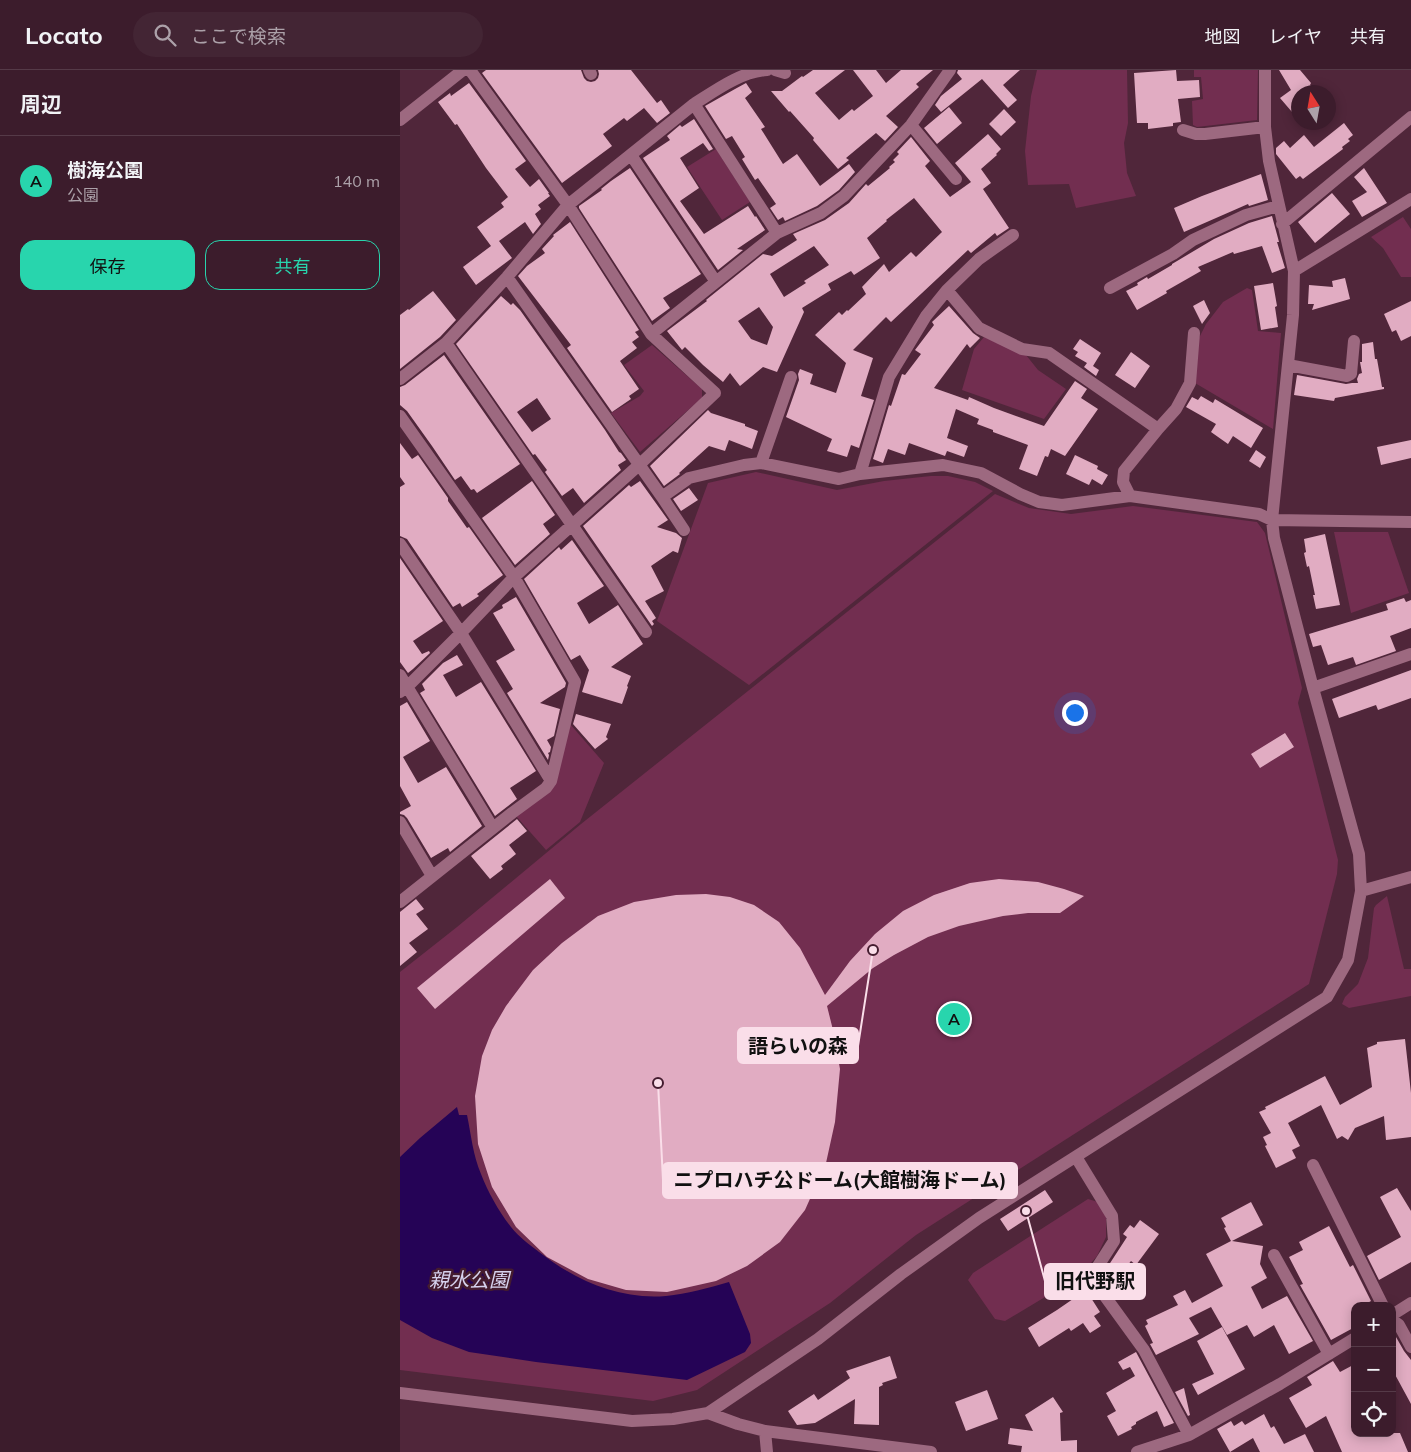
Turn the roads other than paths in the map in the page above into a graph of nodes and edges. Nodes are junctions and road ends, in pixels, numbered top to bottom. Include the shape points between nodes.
1 (463, 70) edge
2 (470, 70) edge
3 (767, 70) edge
4 (950, 70) edge
5 (1265, 70) edge
6 (694, 104) junction
7 (1411, 116) edge
8 (400, 120) edge
9 (911, 125) junction
10 (1266, 127) junction
11 (1183, 130) dead end
12 (630, 155) junction
13 (956, 179) dead end
14 (1411, 199) edge
15 (568, 205) junction
16 (1278, 206) junction
17 (1282, 224) junction
18 (777, 233) junction
19 (1013, 235) dead end
20 (1294, 271) junction
21 (506, 277) junction
22 (716, 282) junction
23 (1110, 288) dead end
24 (947, 290) junction
25 (1194, 333) dead end
26 (651, 334) junction
27 (1354, 341) dead end
28 (446, 343) junction
29 (1288, 365) junction
30 (790, 377) dead end
31 (400, 378) edge
32 (400, 416) edge
33 (1158, 429) junction
34 (761, 463) junction
35 (639, 465) junction
36 (860, 474) junction
37 (1130, 496) junction
38 (662, 497) junction
39 (1272, 520) junction
40 (1411, 522) edge
41 (571, 526) junction
42 (684, 530) dead end
43 (400, 544) edge
44 (514, 577) junction
45 (646, 632) dead end
46 (461, 633) junction
47 (1411, 654) edge
48 (400, 675) edge
49 (1313, 688) junction
50 (404, 689) edge
51 (551, 781) junction
52 (400, 822) edge
53 (493, 828) junction
54 (432, 876) junction
55 (1411, 877) edge
56 (1361, 891) junction
57 (400, 902) edge
58 (1076, 1158) junction
59 (1313, 1165) dead end
60 (1274, 1255) dead end
61 (1380, 1302) edge
62 (1411, 1303) edge
63 (1396, 1312) edge
64 (1396, 1323) edge
65 (1351, 1340) edge
66 (1411, 1347) edge
67 (1329, 1354) junction
68 (400, 1393) edge
69 (708, 1413) junction
70 (765, 1431) junction
71 (1189, 1435) junction
72 (767, 1452) edge
73 (931, 1452) edge
74 (1137, 1452) edge

1 - 8 street
2 - 15 street
3 - 6 street via 731,81
4 - 9 street
5 - 10 street
6 - 12 street
6 - 18 street
7 - 17 street
9 - 13 street
9 - 18 street via 844,196 821,213
10 - 11 street via 1205,134
10 - 16 street
12 - 15 street
12 - 22 street
14 - 20 street
15 - 21 street
15 - 26 street
16 - 17 street
16 - 23 street via 1246,215 1193,240
17 - 20 street
18 - 22 street
19 - 24 street via 980,259
20 - 29 street
21 - 28 street
21 - 35 street
22 - 26 street
24 - 33 street via 979,328 1022,349 1049,353
24 - 36 street via 926,316 888,377
25 - 33 street via 1190,383 1176,409
26 - 35 street via 715,393
27 - 29 street via 1351,374 1347,376
28 - 31 street
28 - 41 street
29 - 39 street
30 - 34 street
32 - 44 street
33 - 37 street via 1124,471 1124,482
34 - 36 street via 839,479
34 - 38 street via 744,464 690,478
35 - 38 street
35 - 41 street
36 - 37 street via 943,465 981,473 1039,502 1062,505
37 - 39 street via 1259,514
38 - 42 street
39 - 40 street
39 - 49 street
41 - 44 street
41 - 45 street
43 - 46 street
44 - 46 street
44 - 51 street via 575,682
46 - 50 street
46 - 51 street
47 - 49 street
48 - 50 street
49 - 56 street via 1359,854
50 - 53 street
51 - 53 street
52 - 54 street
53 - 54 street
54 - 57 street
55 - 56 street
56 - 58 street via 1348,960 1327,997
58 - 69 street via 979,1218 818,1339
58 - 71 street via 1112,1216 1114,1241 1091,1277 1144,1350
59 - 61 street
60 - 67 street
62 - 63 street
64 - 66 street
65 - 67 street
67 - 71 street
68 - 69 street via 632,1421
69 - 70 street
70 - 72 street
70 - 73 street
71 - 74 street

